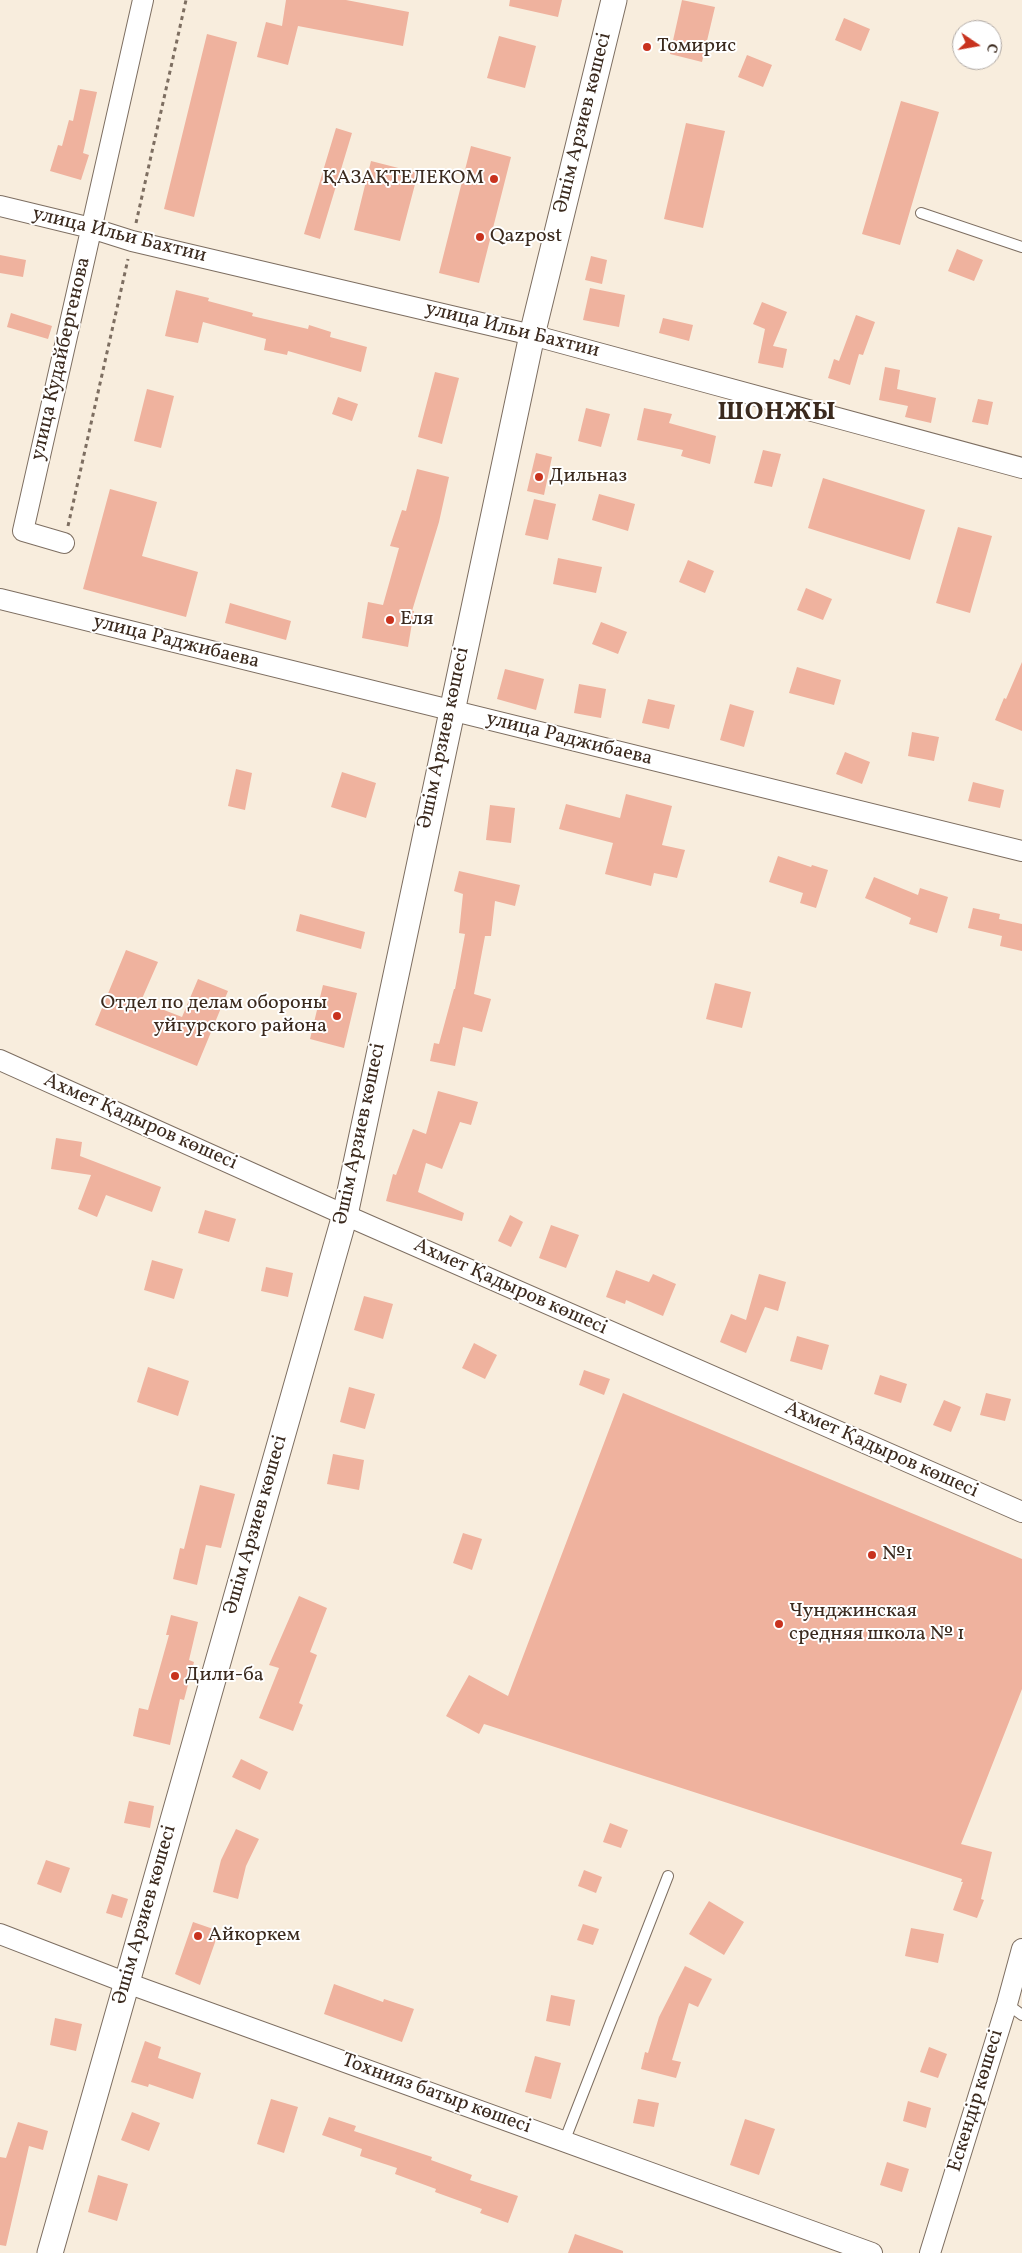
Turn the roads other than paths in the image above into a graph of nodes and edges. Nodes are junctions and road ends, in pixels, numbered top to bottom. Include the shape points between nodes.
1 (143, 0) edge
2 (614, 0) edge
3 (0, 206) edge
4 (921, 214) dead end
5 (91, 228) junction
6 (1022, 247) edge
7 (532, 334) junction
8 (1022, 468) edge
9 (64, 544) road end
10 (0, 599) edge
11 (450, 711) junction
12 (1022, 851) edge
13 (0, 1060) edge
14 (345, 1215) junction
15 (1022, 1512) edge
16 (668, 1876) dead end
17 (0, 1934) edge
18 (1022, 1949) edge
19 (127, 1982) junction
20 (1015, 2010) edge
21 (564, 2142) junction
22 (53, 2252) edge
23 (872, 2253) edge
24 (930, 2253) edge

1 - 5 street, улица Кудайбергенова
2 - 7 street, Әшім Арзиев көшесі
3 - 5 street, улица Ильи Бахтии
4 - 6 lane
5 - 7 street, улица Ильи Бахтии via 132,241
5 - 9 street, улица Кудайбергенова via 23,530
7 - 8 street, улица Ильи Бахтии
7 - 11 street, Әшім Арзиев көшесі
10 - 11 street, улица Раджибаева
11 - 12 street, улица Раджибаева
11 - 14 street, Әшім Арзиев көшесі
13 - 14 street, Ахмет Қадыров көшесі
14 - 15 street, Ахмет Қадыров көшесі
14 - 19 street, Әшім Арзиев көшесі
16 - 21 lane
17 - 19 street, Тохнияз батыр көшесі
18 - 20 street, Ескендір көшесі
19 - 21 street, Тохнияз батыр көшесі
19 - 22 street, Әшім Арзиев көшесі
20 - 24 street, Ескендір көшесі
21 - 23 street, Тохнияз батыр көшесі

